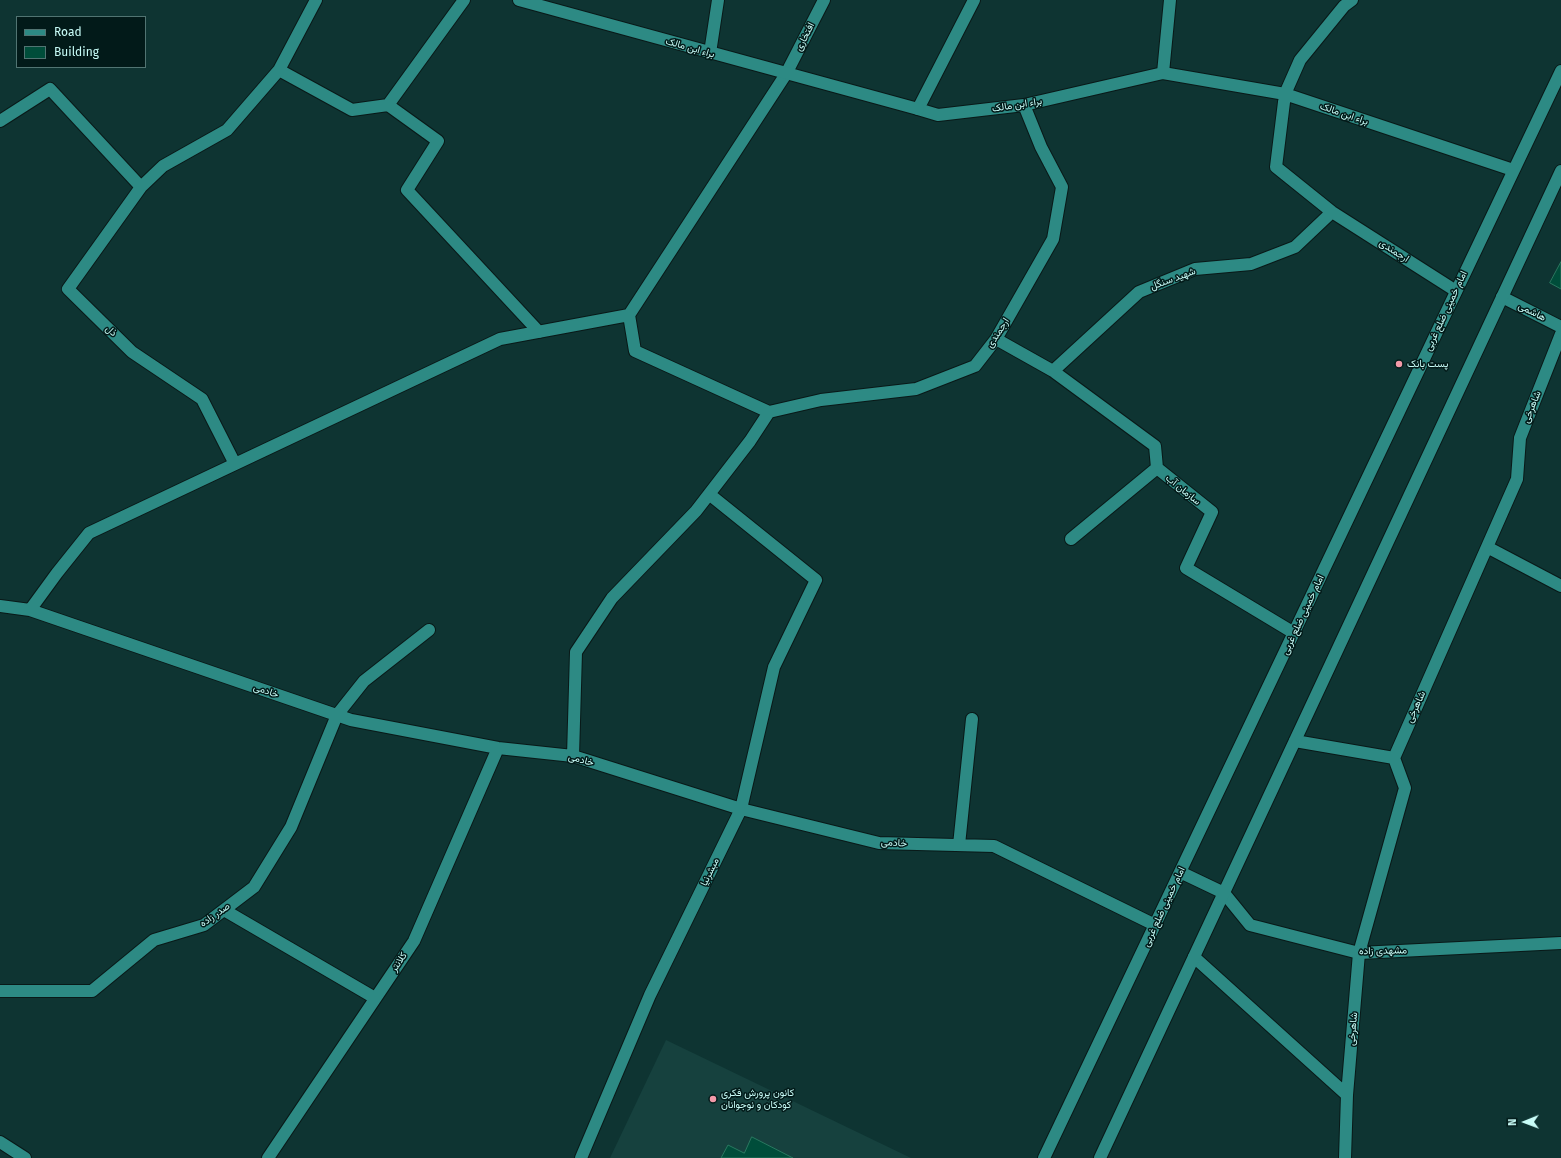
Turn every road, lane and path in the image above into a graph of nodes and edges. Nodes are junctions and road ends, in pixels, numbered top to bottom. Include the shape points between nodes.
1 (316, 0) edge
2 (464, 0) edge
3 (519, 0) edge
4 (718, 0) edge
5 (824, 0) edge
6 (974, 0) edge
7 (1170, 0) edge
8 (1352, 0) edge
9 (710, 53) junction
10 (279, 70) junction
11 (1561, 71) edge
12 (1163, 73) junction
13 (786, 74) junction
14 (1286, 94) junction
15 (388, 104) junction
16 (1024, 105) junction
17 (918, 109) junction
18 (0, 121) edge
19 (1513, 170) junction
20 (1561, 171) edge
21 (1558, 184) edge
22 (141, 187) junction
23 (1332, 212) junction
24 (1456, 291) junction
25 (1502, 297) junction
26 (629, 315) junction
27 (1561, 327) edge
28 (539, 332) junction
29 (1561, 334) edge
30 (996, 339) junction
31 (1053, 371) junction
32 (769, 412) junction
33 (235, 464) junction
34 (1157, 468) junction
35 (710, 494) junction
36 (1071, 539) dead end
37 (1487, 547) junction
38 (1561, 586) edge
39 (0, 606) edge
40 (30, 610) junction
41 (429, 630) dead end
42 (1294, 633) junction
43 (337, 715) junction
44 (972, 719) dead end
45 (1295, 741) junction
46 (498, 748) junction
47 (572, 756) junction
48 (1394, 758) junction
49 (741, 809) junction
50 (959, 845) junction
51 (1180, 872) junction
52 (1224, 893) junction
53 (224, 910) junction
54 (1155, 925) junction
55 (1561, 943) edge
56 (1359, 953) junction
57 (1194, 957) junction
58 (0, 992) edge
59 (375, 998) junction
60 (1347, 1095) junction
61 (0, 1142) edge
62 (25, 1158) edge
63 (268, 1158) edge
64 (581, 1158) edge
65 (1044, 1158) edge
66 (1100, 1158) edge
67 (1345, 1158) edge

1 - 10 main road
2 - 15 main road
3 - 9 main road, براء ابن مالک
4 - 9 main road
5 - 13 main road, افتخاری
6 - 17 main road
7 - 12 main road
8 - 14 main road via 1344,6 1300,60
9 - 13 main road, براء ابن مالک
10 - 15 main road via 352,110
10 - 22 main road via 227,130 163,166
11 - 19 main road, امام خمینی ضلع غربی
12 - 14 main road, براء ابن مالک
12 - 16 main road, براء ابن مالک
13 - 17 main road, براء ابن مالک
13 - 26 main road, افتخاری
14 - 19 main road, براء ابن مالک
14 - 23 main road, ارجمندی via 1276,167
15 - 28 main road via 438,141 407,190
16 - 17 main road, براء ابن مالک via 938,115
16 - 30 main road, ارجمندی via 1041,147 1062,187 1053,239
18 - 22 main road via 50,89
19 - 24 main road, امام خمینی ضلع غربی
20 - 21 main road
21 - 25 main road
22 - 33 main road, ذل via 68,289 132,352 202,399
23 - 24 main road, ارجمندی
23 - 31 main road, شهید سنگل via 1295,247 1251,264 1195,269 1139,292
24 - 42 main road, امام خمینی ضلع غربی
25 - 27 main road, هاشمی
25 - 45 main road
26 - 28 main road
26 - 32 main road via 635,351
28 - 33 main road via 500,339
29 - 37 main road, شاهرخی via 1520,438 1517,479
30 - 31 main road, سازمان آب
30 - 32 main road, ارجمندی via 975,366 916,389 821,400
31 - 34 main road, سازمان آب via 1155,446
32 - 35 main road
33 - 40 main road via 89,533
34 - 36 main road
34 - 42 main road, سازمان آب via 1212,512 1186,568
35 - 47 main road via 612,598 576,652
35 - 49 main road, مبشرنیا via 816,580 774,667
37 - 38 main road
37 - 48 main road, شاهرخی
39 - 40 main road, خادمی
40 - 43 main road, خادمی
41 - 43 main road, صدر زاده via 364,681
42 - 51 main road, امام خمینی ضلع غربی
43 - 46 main road, خادمی via 351,720
43 - 53 main road, صدر زاده via 291,827 254,887
44 - 50 main road
45 - 48 main road
45 - 52 main road
46 - 47 main road, خادمی
46 - 59 main road, کلانتر via 414,941
47 - 49 main road, خادمی
48 - 56 main road, شاهرخی via 1405,788
49 - 50 main road, خادمی via 879,843
49 - 64 main road, مبشرنیا via 650,995
50 - 54 main road, خادمی via 994,846
51 - 52 main road
51 - 54 main road, امام خمینی ضلع غربی
52 - 56 main road, مشهدی زاده via 1250,925
52 - 57 main road
53 - 58 main road, صدر زاده via 204,925 154,940 92,991
53 - 59 main road
54 - 65 main road, امام خمینی ضلع غربی
55 - 56 main road, مشهدی زاده
56 - 60 main road, شاهرخی
57 - 60 main road
57 - 66 main road
59 - 63 main road, کلانتر
60 - 67 main road, شاهرخی
61 - 62 main road

